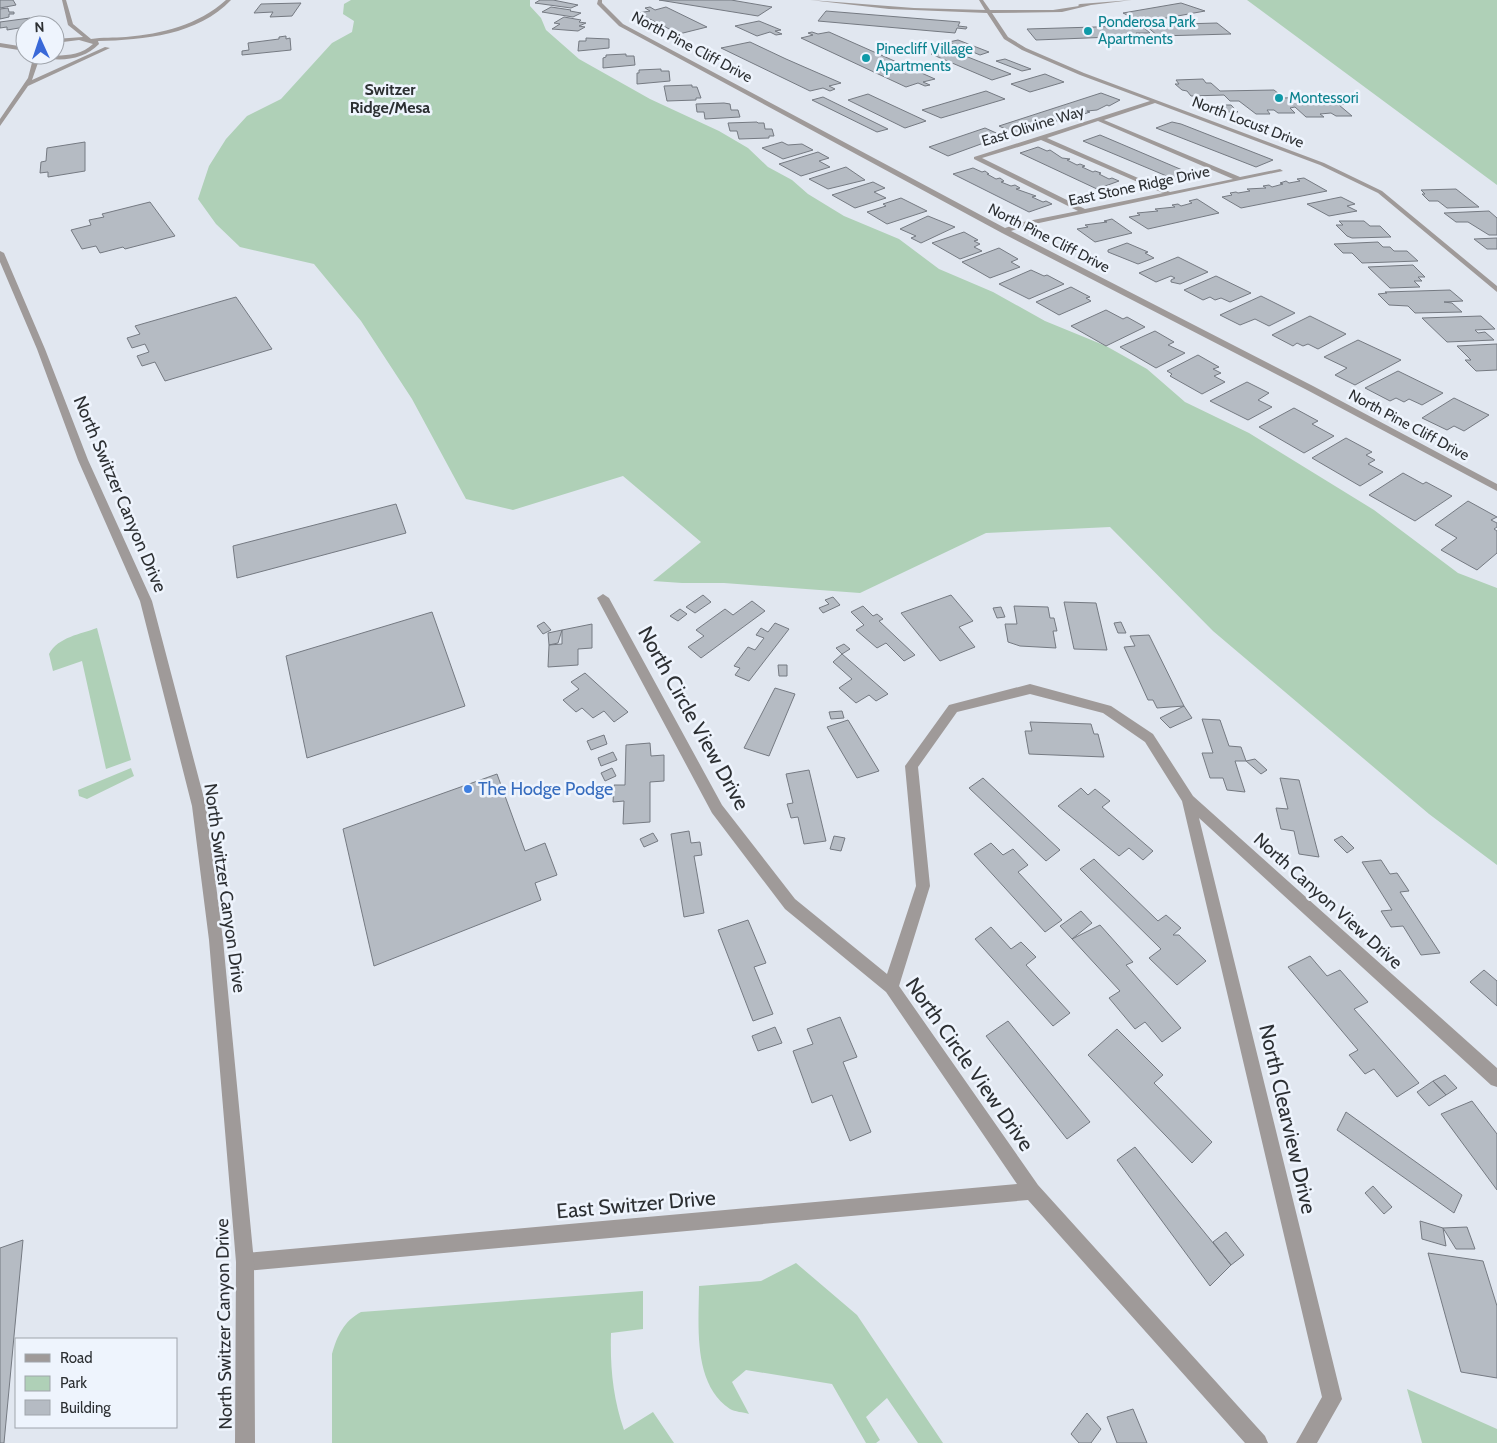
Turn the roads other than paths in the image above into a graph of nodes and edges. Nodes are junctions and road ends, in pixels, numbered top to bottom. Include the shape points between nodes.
1 (64, 0) edge
2 (229, 0) edge
3 (600, 0) edge
4 (812, 0) edge
5 (870, 0) edge
6 (1130, 0) edge
7 (983, 3) edge
8 (1089, 5) junction
9 (990, 12) junction
10 (68, 29) junction
11 (65, 32) edge
12 (164, 33) junction
13 (90, 39) junction
14 (65, 40) edge
15 (0, 45) edge
16 (15, 47) edge
17 (114, 47) junction
18 (84, 53) junction
19 (65, 57) edge
20 (34, 65) edge
21 (51, 65) edge
22 (31, 78) junction
23 (27, 85) junction
24 (1157, 101) junction
25 (1100, 120) junction
26 (0, 124) edge
27 (1042, 138) junction
28 (1280, 171) dead end
29 (1239, 179) junction
30 (1168, 193) junction
31 (1086, 212) junction
32 (1005, 231) junction
33 (0, 253) edge
34 (1497, 290) edge
35 (1497, 488) edge
36 (603, 598) dead end
37 (1188, 800) junction
38 (892, 987) junction
39 (1497, 1079) edge
40 (1032, 1191) junction
41 (245, 1262) junction
42 (245, 1443) edge
43 (1258, 1443) edge
44 (1306, 1443) edge

1 - 10 street
2 - 12 street via 213,13
3 - 32 street, North Pine Cliff Drive via 599,3 621,25
4 - 9 street via 899,10
5 - 7 street
6 - 8 street
7 - 8 street
7 - 9 street, North Locust Drive
8 - 9 street via 1065,10
9 - 24 street, North Locust Drive via 1006,38 1024,49
10 - 11 street
10 - 13 street
12 - 13 street
12 - 17 street
13 - 14 street
13 - 18 street via 96,44
15 - 16 street
17 - 18 street
17 - 23 street
18 - 19 street
20 - 22 street
21 - 22 street
22 - 23 street
23 - 26 street
24 - 25 street, East Olivine Way
24 - 34 street, North Locust Drive via 1322,164 1380,192
25 - 27 street, East Olivine Way
25 - 29 street
27 - 30 street
27 - 31 street, East Olivine Way via 976,158
28 - 29 street, East Stone Ridge Drive
29 - 30 street, East Stone Ridge Drive
30 - 31 street, East Stone Ridge Drive
31 - 32 street, East Stone Ridge Drive via 1023,224
32 - 35 street, North Pine Cliff Drive
33 - 41 street, North Switzer Canyon Drive via 83,460 146,601 199,806 216,940
36 - 38 street, North Circle View Drive via 717,809 790,904
37 - 38 street, North Canyon View Drive via 1149,738 1107,709 1030,689 952,708 911,766 923,886
37 - 39 street, North Canyon View Drive
37 - 44 street, North Clearview Drive via 1332,1399
38 - 40 street, North Circle View Drive
40 - 41 street, East Switzer Drive
40 - 43 street, North Circle View Drive
41 - 42 street, North Switzer Canyon Drive

